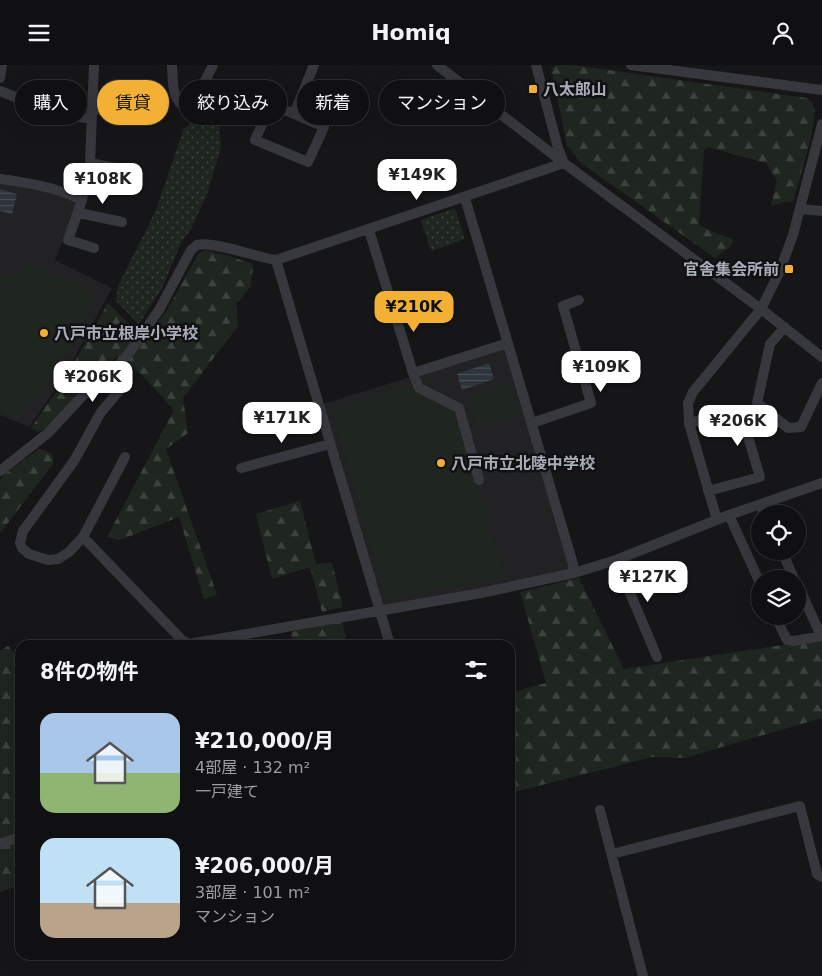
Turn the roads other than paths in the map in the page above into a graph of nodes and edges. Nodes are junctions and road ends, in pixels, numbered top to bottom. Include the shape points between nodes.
1 (94, 65) edge
2 (172, 65) edge
3 (213, 65) edge
4 (314, 65) edge
5 (437, 65) edge
6 (536, 65) edge
7 (631, 65) edge
8 (1, 66) edge
9 (0, 78) edge
10 (822, 90) edge
11 (0, 91) edge
12 (92, 108) junction
13 (97, 109) edge
14 (294, 114) junction
15 (91, 119) junction
16 (822, 124) edge
17 (90, 163) junction
18 (564, 163) junction
19 (135, 171) dead end
20 (0, 179) edge
21 (465, 197) junction
22 (82, 200) junction
23 (801, 209) junction
24 (822, 211) edge
25 (78, 213) junction
26 (122, 222) dead end
27 (369, 230) junction
28 (94, 248) dead end
29 (276, 260) junction
30 (579, 300) dead end
31 (761, 309) junction
32 (785, 327) junction
33 (508, 343) junction
34 (822, 357) edge
35 (122, 361) junction
36 (413, 373) junction
37 (822, 383) edge
38 (532, 423) junction
39 (689, 423) junction
40 (330, 444) junction
41 (125, 457) dead end
42 (241, 469) dead end
43 (0, 471) edge
44 (479, 480) dead end
45 (821, 486) edge
46 (708, 491) junction
47 (772, 505) edge
48 (751, 511) edge
49 (730, 515) junction
50 (717, 520) junction
51 (83, 537) junction
52 (616, 560) junction
53 (754, 570) edge
54 (574, 573) junction
55 (806, 602) edge
56 (380, 611) junction
57 (780, 625) edge
58 (822, 636) edge
59 (182, 640) edge
60 (219, 640) edge
61 (389, 640) edge
62 (657, 657) dead end
63 (600, 810) dead end
64 (15, 839) edge
65 (0, 844) edge
66 (612, 854) junction
67 (822, 877) edge
68 (643, 976) edge

1 - 12 street
2 - 3 street via 175,95 178,102 187,108 194,103
4 - 14 street
5 - 18 street
6 - 18 street
7 - 10 street
8 - 9 street
11 - 15 street via 52,111
12 - 13 street
12 - 15 street
14 - 14 street via 271,104 255,140 308,162 324,127
15 - 17 street
16 - 23 street
17 - 19 street
17 - 22 street
18 - 21 street
18 - 31 street
20 - 22 street via 46,186
21 - 27 street
21 - 33 street
22 - 25 street
23 - 24 street
23 - 31 street via 779,273
25 - 26 street
25 - 28 street via 68,241
27 - 29 street
27 - 36 street
29 - 35 street via 197,245 191,250 159,310
29 - 40 street
30 - 38 street via 563,306 591,403
31 - 32 street
31 - 39 street via 693,392 688,403
32 - 34 street
32 - 37 street via 770,344 757,403 788,428 801,427
33 - 36 street
33 - 38 street
35 - 43 street via 89,389 48,433
35 - 51 street via 123,379 119,391 101,412 74,461 23,531 20,543 34,556 48,560 69,553
36 - 44 street via 419,388 459,408
38 - 54 street
39 - 46 street
39 - 46 street via 740,410 760,477
40 - 42 street
40 - 56 street
41 - 51 street
45 - 47 street
46 - 50 street
48 - 49 street
49 - 50 street
49 - 53 street
50 - 52 street
51 - 59 street
52 - 54 street
52 - 62 street
54 - 56 street
55 - 58 street
56 - 60 street
56 - 61 street
57 - 58 street via 787,639 794,641
63 - 66 street
64 - 65 street
66 - 67 street via 800,807 818,874
66 - 68 street

